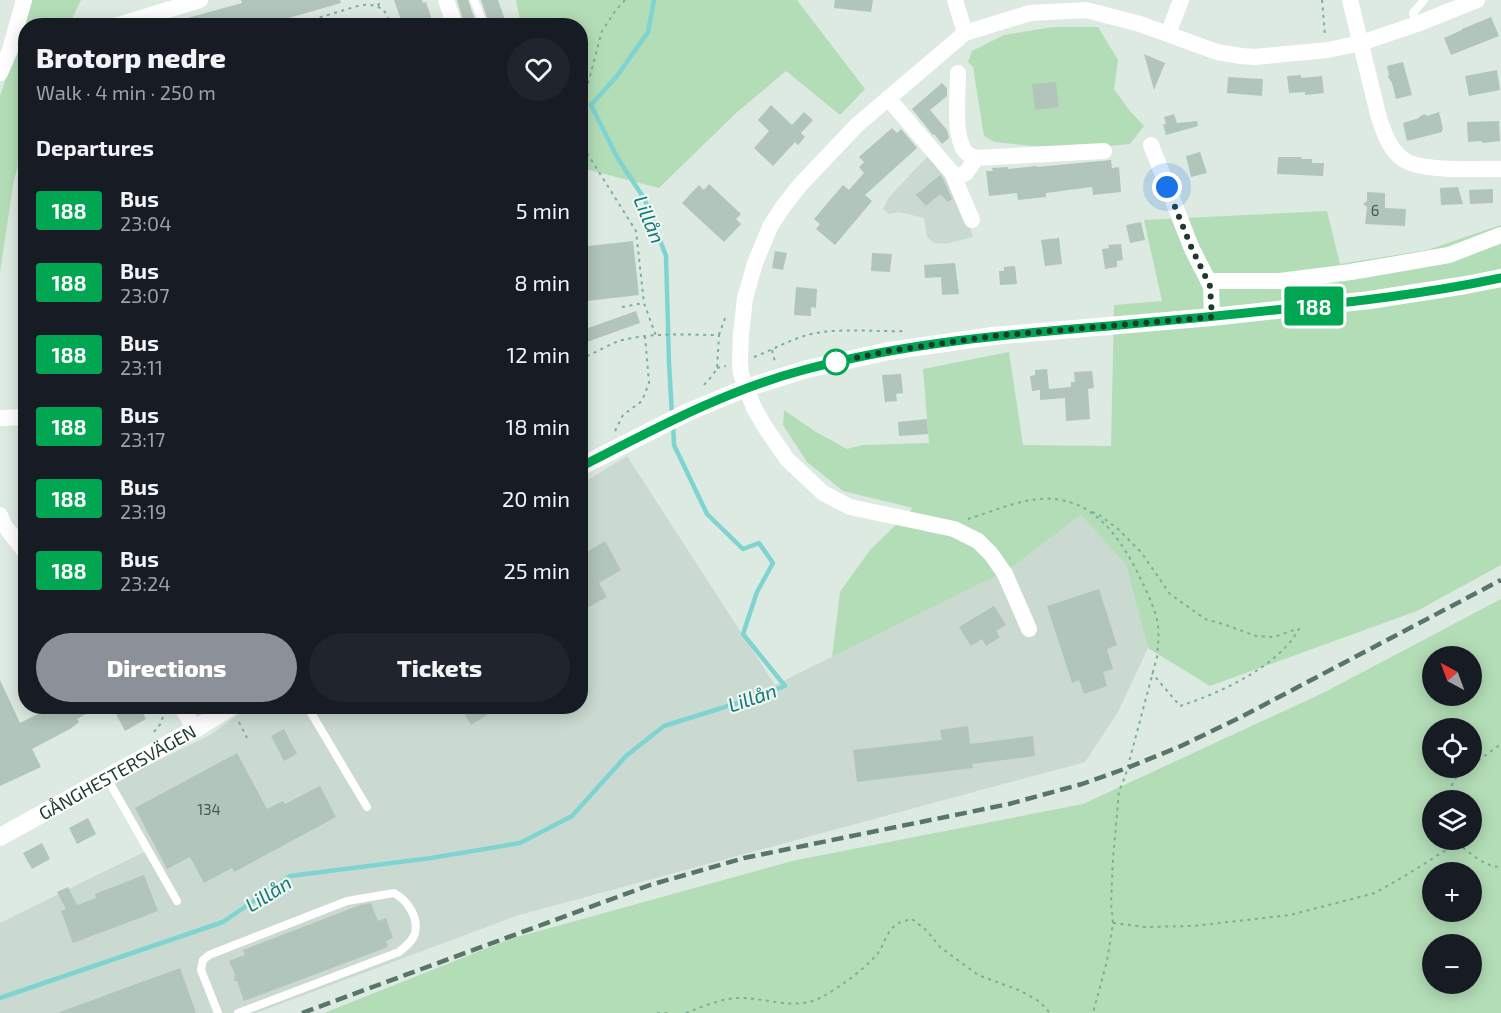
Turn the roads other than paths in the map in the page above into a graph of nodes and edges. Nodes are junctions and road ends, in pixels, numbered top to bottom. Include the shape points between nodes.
1 (24, 0) edge
2 (200, 0) edge
3 (446, 0) edge
4 (474, 0) edge
5 (955, 0) edge
6 (1181, 0) edge
7 (1350, 0) edge
8 (1424, 0) edge
9 (1477, 0) edge
10 (19, 18) edge
11 (142, 18) edge
12 (452, 18) edge
13 (480, 18) edge
14 (18, 21) edge
15 (1417, 24) junction
16 (965, 33) junction
17 (1168, 34) junction
18 (1361, 43) junction
19 (958, 72) dead end
20 (0, 73) edge
21 (888, 98) junction
22 (1151, 145) dead end
23 (1104, 151) dead end
24 (976, 158) junction
25 (1501, 169) edge
26 (955, 178) junction
27 (972, 220) dead end
28 (1501, 235) edge
29 (1501, 278) edge
30 (1208, 281) junction
31 (1212, 317) junction
32 (746, 388) junction
33 (18, 417) edge
34 (0, 418) edge
35 (588, 463) edge
36 (0, 515) edge
37 (18, 543) edge
38 (1029, 629) dead end
39 (186, 714) edge
40 (219, 714) edge
41 (312, 714) edge
42 (195, 729) junction
43 (106, 778) junction
44 (367, 807) dead end
45 (0, 837) edge
46 (177, 901) dead end
47 (218, 1013) edge
48 (238, 1013) edge

1 - 10 street
2 - 11 street
3 - 12 street
4 - 13 lane
5 - 16 street
6 - 17 street
7 - 18 street
8 - 15 lane via 1413,13
9 - 15 street
14 - 20 street
15 - 18 street
16 - 17 street via 1030,13 1086,10
16 - 21 street
17 - 18 street via 1241,57
18 - 25 street via 1379,118 1396,153 1413,165
19 - 24 street via 958,133 962,148
21 - 26 street
21 - 32 street via 800,185 770,227 745,298 740,362
22 - 30 street
23 - 24 street
24 - 26 street via 966,173
26 - 27 street
28 - 30 street via 1449,255 1352,272 1280,281
29 - 31 street via 1370,300
30 - 31 street
31 - 32 street via 993,336 889,351 807,369
32 - 35 street via 688,412
32 - 38 street via 786,459 823,493 850,507 954,529 978,542 1005,574
33 - 34 street
36 - 37 street
39 - 42 street
40 - 42 street, GÅNGHESTERSVÄGEN
41 - 44 lane
42 - 43 street, GÅNGHESTERSVÄGEN
43 - 45 street, GÅNGHESTERSVÄGEN
43 - 46 lane
47 - 48 lane via 201,970 209,955 347,901 394,893 410,907 415,933 399,952

